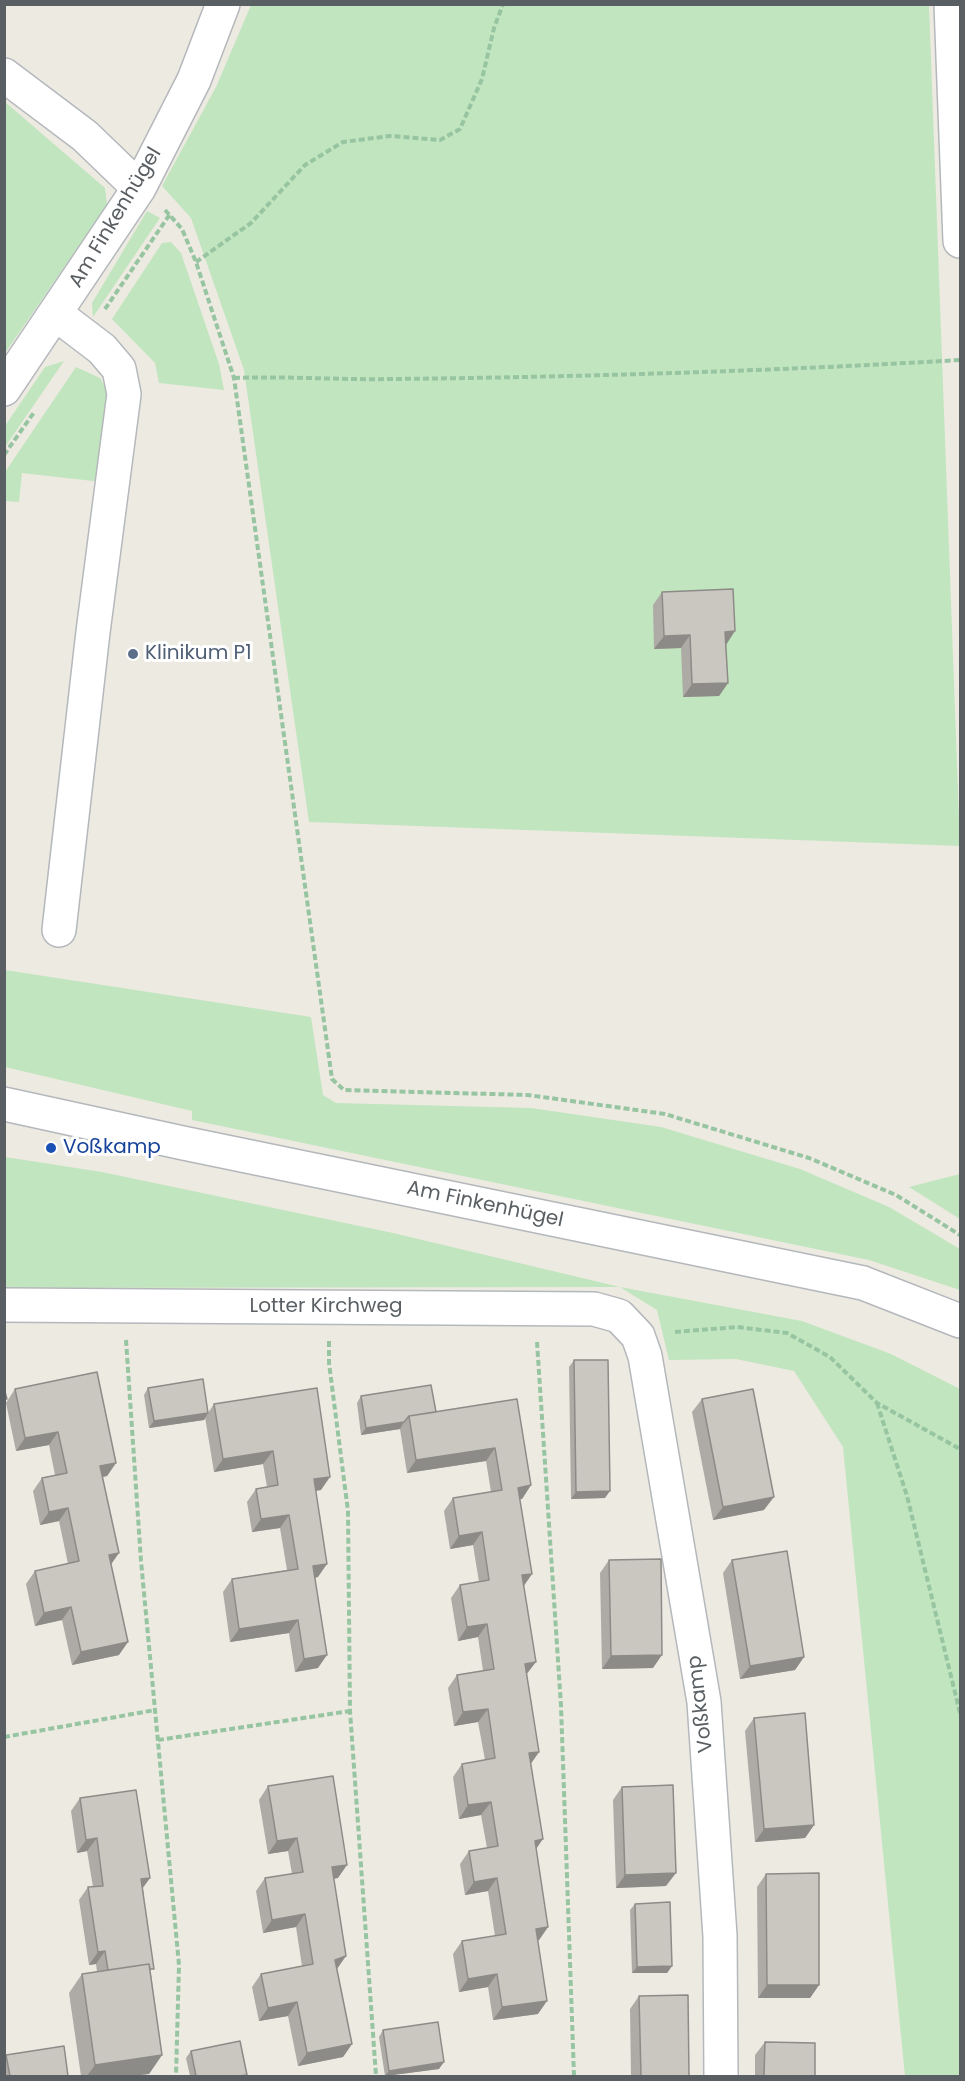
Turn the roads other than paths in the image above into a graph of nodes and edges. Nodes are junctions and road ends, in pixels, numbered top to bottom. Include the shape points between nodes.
1 (223, 4) edge
2 (951, 4) edge
3 (4, 75) edge
4 (139, 188) junction
5 (960, 241) edge
6 (56, 314) junction
7 (4, 389) edge
8 (59, 930) dead end
9 (4, 1104) edge
10 (4, 1305) edge
11 (960, 1321) edge
12 (638, 1336) joint
13 (721, 2076) edge

1 - 4 street, Am Finkenhügel via 194,80
2 - 5 street
3 - 4 street via 85,136
4 - 6 street, Am Finkenhügel
6 - 7 street, Am Finkenhügel
6 - 8 street via 102,349 119,369 124,394
9 - 11 street, Am Finkenhügel via 864,1283
10 - 12 street, Lotter Kirchweg via 594,1309 619,1316
12 - 13 street, Voßkamp via 645,1356 704,1702 720,1936

